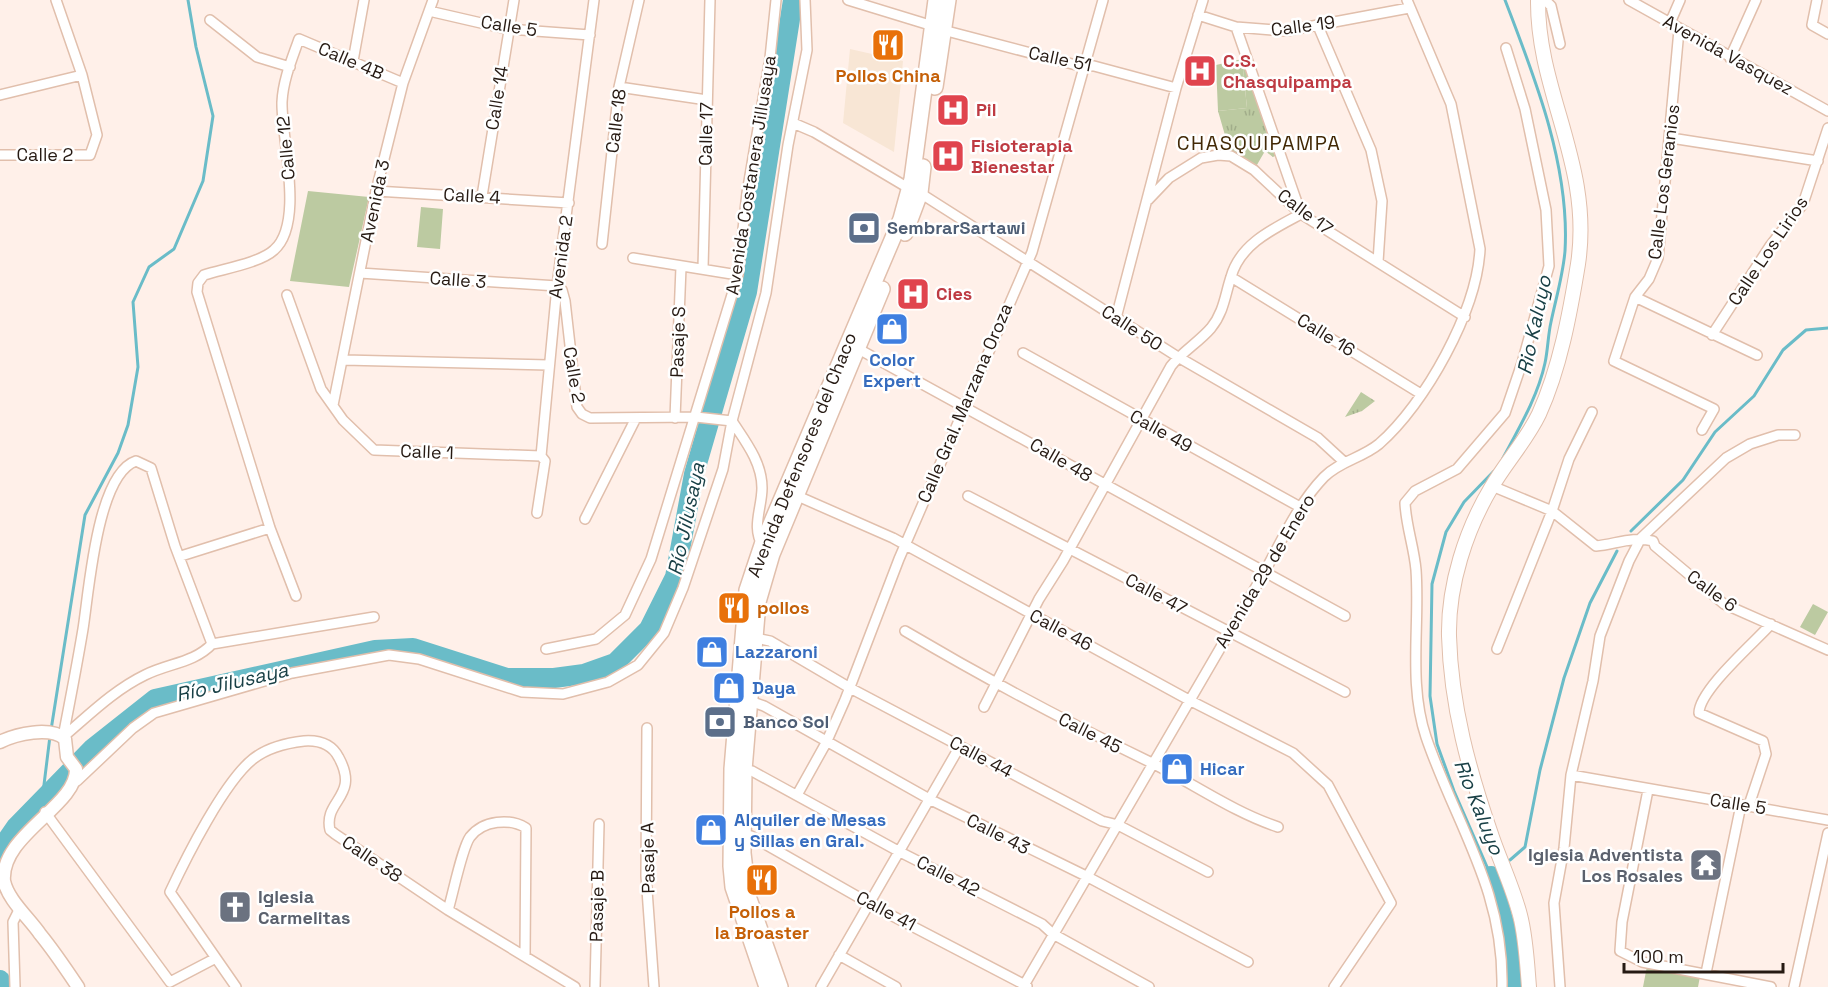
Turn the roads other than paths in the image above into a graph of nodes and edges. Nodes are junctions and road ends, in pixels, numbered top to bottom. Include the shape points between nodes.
1 (56, 0) edge
2 (364, 0) edge
3 (433, 0) edge
4 (514, 0) edge
5 (594, 0) edge
6 (639, 0) edge
7 (710, 0) edge
8 (776, 0) edge
9 (806, 0) edge
10 (848, 0) edge
11 (936, 0) edge
12 (948, 0) edge
13 (1103, 0) edge
14 (1203, 0) edge
15 (1538, 0) edge
16 (1545, 0) edge
17 (1629, 0) edge
18 (1680, 0) edge
19 (1756, 0) edge
20 (1817, 0) edge
21 (1408, 4) edge
22 (429, 11) junction
23 (1198, 15) junction
24 (210, 20) dead end
25 (1670, 23) junction
26 (1318, 26) junction
27 (1236, 27) junction
28 (507, 28) junction
29 (938, 28) junction
30 (1679, 30) junction
31 (1828, 34) edge
32 (590, 35) junction
33 (299, 39) joint
34 (1560, 44) dead end
35 (1506, 48) dead end
36 (1730, 58) junction
37 (353, 61) junction
38 (1085, 66) junction
39 (290, 67) junction
40 (82, 75) junction
41 (403, 83) junction
42 (619, 87) junction
43 (1176, 88) junction
44 (0, 95) edge
45 (707, 100) junction
46 (1828, 111) edge
47 (793, 123) junction
48 (1828, 128) edge
49 (1671, 138) junction
50 (0, 155) edge
51 (1818, 161) junction
52 (376, 191) junction
53 (915, 191) junction
54 (482, 196) junction
55 (1148, 200) junction
56 (569, 203) junction
57 (1301, 214) junction
58 (602, 244) dead end
59 (633, 258) dead end
60 (1026, 262) junction
61 (1378, 262) junction
62 (681, 267) junction
63 (703, 268) junction
64 (360, 273) junction
65 (738, 275) junction
66 (1230, 277) junction
67 (557, 286) junction
68 (287, 295) dead end
69 (1635, 297) junction
70 (1465, 317) junction
71 (1116, 318) junction
72 (1712, 335) junction
73 (852, 345) junction
74 (1023, 353) dead end
75 (1757, 355) dead end
76 (1178, 357) junction
77 (344, 360) junction
78 (548, 365) junction
79 (1421, 394) junction
80 (333, 405) junction
81 (963, 405) junction
82 (1592, 412) dead end
83 (636, 418) junction
84 (675, 418) junction
85 (701, 418) junction
86 (732, 421) junction
87 (1141, 421) junction
88 (1702, 430) dead end
89 (1795, 435) dead end
90 (541, 456) junction
91 (1343, 461) junction
92 (1105, 485) junction
93 (1492, 486) junction
94 (791, 493) junction
95 (969, 496) dead end
96 (1300, 507) junction
97 (1552, 511) junction
98 (537, 513) dead end
99 (585, 519) dead end
100 (270, 528) junction
101 (1638, 538) junction
102 (905, 544) junction
103 (1069, 549) junction
104 (767, 550) junction
105 (181, 556) junction
106 (1264, 573) junction
107 (296, 596) dead end
108 (1031, 614) junction
109 (1345, 616) dead end
110 (374, 617) dead end
111 (1771, 624) junction
112 (905, 631) dead end
113 (1228, 632) junction
114 (750, 637) junction
115 (212, 644) junction
116 (546, 649) dead end
117 (1497, 649) dead end
118 (1828, 650) edge
119 (996, 685) junction
120 (850, 688) junction
121 (1345, 692) dead end
122 (1189, 700) junction
123 (745, 701) junction
124 (984, 706) dead end
125 (647, 728) dead end
126 (54, 735) junction
127 (0, 742) edge
128 (826, 743) junction
129 (960, 746) junction
130 (1153, 764) junction
131 (738, 769) junction
132 (74, 770) junction
133 (1571, 775) junction
134 (1648, 790) junction
135 (797, 795) junction
136 (931, 800) junction
137 (1745, 805) junction
138 (45, 812) junction
139 (1828, 820) edge
140 (599, 824) dead end
141 (1118, 825) junction
142 (1278, 827) dead end
143 (1828, 833) edge
144 (737, 835) junction
145 (900, 852) junction
146 (1208, 872) dead end
147 (1086, 876) junction
148 (869, 903) junction
149 (20, 908) junction
150 (448, 910) junction
151 (1053, 934) junction
152 (525, 955) junction
153 (839, 956) junction
154 (214, 959) junction
155 (1248, 962) dead end
156 (1706, 973) junction
157 (1025, 986) edge
158 (15, 987) edge
159 (78, 987) edge
160 (236, 987) edge
161 (575, 987) edge
162 (595, 987) edge
163 (654, 987) edge
164 (767, 987) edge
165 (780, 987) edge
166 (821, 987) edge
167 (896, 987) edge
168 (1149, 987) edge
169 (1334, 987) edge
170 (1502, 987) edge
171 (1529, 987) edge
172 (1560, 987) edge
173 (1771, 987) edge
174 (1794, 987) edge

1 - 40 street
2 - 37 street
3 - 22 street, Avenida 3
4 - 28 street, Calle 14
5 - 32 street, Avenida 2
6 - 42 street, Calle 18
7 - 45 street, Calle 17
8 - 65 street, Avenida Costanera Jillusaya
9 - 47 street via 807,50
10 - 29 street, Calle 51
11 - 29 main road, Avenida Defensores del Chaco
12 - 29 main road, Avenida Defensores del Chaco
13 - 38 street, Calle Gral. Marzana Oroza
14 - 23 street
15 - 93 main road via 1540,49 1576,175 1581,218 1578,262 1557,360 1539,413
16 - 34 street via 1551,6
17 - 25 street, Avenida Vasquez
18 - 25 street
19 - 36 street
20 - 31 street via 1812,25
21 - 26 street, Calle 19
21 - 70 street, Avenida 29 de Enero via 1450,104 1480,249 1479,271
22 - 28 street, Calle 5
22 - 41 street, Avenida 3
23 - 27 street, Calle 19
23 - 43 street
24 - 39 street via 257,57
25 - 30 street, Avenida Vasquez
26 - 27 street, Calle 19 via 1286,31
26 - 61 street via 1371,150 1382,201
27 - 57 street
28 - 32 street, Calle 5
28 - 54 street, Calle 14
29 - 38 street, Calle 51
29 - 53 main road, Avenida Defensores del Chaco
30 - 36 street, Avenida Vasquez
30 - 49 street, Calle Los Geranios
32 - 56 street, Avenida 2
33 - 37 street, Calle 4B
33 - 39 street, Calle 12
35 - 170 street via 1525,109 1546,210 1550,266 1504,413 1457,469 1415,491 1405,503 1416,569 1418,700 1426,736 1481,866 1495,912
36 - 46 street, Avenida Vasquez
37 - 41 street, Calle 4B
38 - 43 street, Calle 51
38 - 60 street, Calle Gral. Marzana Oroza via 1043,221
39 - 100 street, Calle 12 via 282,102 291,183 280,244 269,254 204,275 197,292
40 - 44 street
40 - 50 street, Calle 2 via 97,135 90,155
41 - 52 street, Avenida 3
42 - 45 street
42 - 58 street, Calle 18
43 - 55 street
45 - 63 street, Calle 17
47 - 53 street, Calle 50
47 - 86 street via 766,293
48 - 51 street, Calle Los Lirios
49 - 51 street
49 - 69 street, Calle Los Geranios via 1658,258
51 - 72 street, Calle Los Lirios via 1803,204 1770,246
52 - 54 street, Calle 4
52 - 64 street, Avenida 3
53 - 60 street, Calle 50
53 - 73 main road, Avenida Defensores del Chaco
54 - 56 street, Calle 4
55 - 57 street, Calle 17 via 1183,168 1218,154 1241,160
55 - 71 street
56 - 67 street, Avenida 2
57 - 61 street, Calle 17
57 - 66 street via 1253,242
59 - 62 street
60 - 71 street, Calle 50
60 - 81 street, Calle Gral. Marzana Oroza
61 - 70 street, Calle 17
62 - 63 street
62 - 84 street, Pasaje S
63 - 65 street
64 - 67 street, Calle 3
64 - 77 street, Avenida 3
65 - 85 street, Avenida Costanera Jillusaya
66 - 76 street via 1227,296 1215,321
66 - 79 street, Calle 16
67 - 78 street, Avenida 2
67 - 83 street, Calle 2 via 565,301 577,407 590,418
68 - 80 street, Calle 1 via 321,389
69 - 72 street
69 - 88 street, Calle Los Geranios via 1614,361 1714,409
70 - 79 street, Avenida 29 de Enero
71 - 76 street, Calle 50
72 - 75 street
73 - 81 street, Calle 48
73 - 94 main road, Avenida Defensores del Chaco
74 - 87 street, Calle 49
76 - 87 street
76 - 91 street, Calle 50 via 1318,438
77 - 78 street, Calle 2
77 - 80 street, Avenida 3
78 - 90 street, Avenida 2
79 - 91 street, Avenida 29 de Enero via 1384,439 1371,450
80 - 90 street, Calle 1 via 374,450
81 - 92 street, Calle 48
81 - 102 street, Calle Gral. Marzana Oroza
82 - 97 street via 1569,459
83 - 84 street, Calle 2
83 - 99 street
84 - 85 street, Calle 2
85 - 86 street, Calle 2
85 - 116 street, Avenida Costanera Jillusaya via 651,559 625,615 597,639
86 - 104 street via 760,472 756,533
86 - 132 street via 723,469 664,633 638,664 608,682 563,694 522,692 419,659 389,655 292,673 154,713
87 - 92 street
87 - 96 street, Calle 49
89 - 101 street via 1768,438 1726,458
90 - 98 street, Avenida 2 via 545,461
91 - 96 street, Avenida 29 de Enero
92 - 103 street
92 - 106 street, Calle 48
93 - 97 street
93 - 171 main road via 1478,511 1459,566 1449,634 1458,725 1521,918
94 - 102 street, Calle 46
94 - 104 main road, Avenida Defensores del Chaco
95 - 103 street, Calle 47
96 - 106 street, Avenida 29 de Enero
97 - 101 street via 1596,546
97 - 117 street
100 - 105 street
100 - 107 street
101 - 111 street, Calle 6 via 1653,541 1724,604
101 - 133 street via 1600,636
102 - 108 street, Calle 46
102 - 120 street, Calle Gral. Marzana Oroza
103 - 108 street
103 - 113 street, Calle 47
104 - 114 main road, Avenida Defensores del Chaco via 747,590
105 - 115 street
105 - 126 street via 151,468 136,461 128,464 115,482 98,538
106 - 109 street, Calle 48
106 - 113 street, Avenida 29 de Enero
108 - 119 street
108 - 122 street, Calle 46
110 - 115 street
111 - 118 street, Calle 6
111 - 137 street via 1708,692 1699,708 1700,713 1763,741 1766,754
112 - 119 street, Calle 45
113 - 121 street, Calle 47
113 - 122 street, Avenida 29 de Enero
114 - 120 street, Calle 44 via 770,641
114 - 123 main road, Avenida Defensores del Chaco
115 - 126 street via 201,656 165,667 119,690
119 - 124 street
119 - 130 street, Calle 45
120 - 128 street, Calle Gral. Marzana Oroza
120 - 129 street, Calle 44
122 - 130 street, Avenida 29 de Enero
122 - 169 street, Calle 46 via 1293,753 1310,766 1328,785 1391,903
123 - 128 street, Calle 43 via 764,706
123 - 131 main road, Avenida Defensores del Chaco
125 - 163 street, Pasaje A via 646,876
126 - 127 street via 24,735
126 - 132 street
128 - 135 street, Calle Gral. Marzana Oroza
128 - 136 street, Calle 43
129 - 136 street
129 - 141 street, Calle 44 via 1102,821
130 - 141 street, Avenida 29 de Enero
130 - 142 street, Calle 45 via 1256,820
131 - 135 street, Calle 42 via 752,771
131 - 144 main road, Avenida Defensores del Chaco
132 - 138 street
133 - 134 street, Calle 5
133 - 172 street via 1554,903
134 - 137 street, Calle 5
134 - 156 street via 1620,951 1642,962
135 - 145 street, Calle 42
136 - 145 street
136 - 147 street, Calle 43
137 - 139 street, Calle 5
137 - 156 street
138 - 149 street via 13,847 3,873 4,883
138 - 154 street via 170,982
140 - 162 street, Pasaje B
141 - 146 street, Calle 44
141 - 147 street, Avenida 29 de Enero
143 - 174 street
144 - 148 street, Calle 41 via 751,836
144 - 164 main road, Avenida Defensores del Chaco via 733,887
144 - 165 main road, Avenida Defensores del Chaco via 748,896
145 - 148 street
145 - 151 street, Calle 42 via 1042,924
147 - 151 street, Avenida 29 de Enero
147 - 155 street, Calle 43
148 - 153 street
148 - 157 street, Calle 41
149 - 158 street via 13,922
149 - 159 street
150 - 152 street, Calle 38
150 - 152 street via 470,837 485,825 506,821 526,828
150 - 154 street, Calle 38 via 330,830 330,816 346,787 347,777 331,747 314,740 277,747 245,766 226,792 170,892
151 - 157 street, Avenida 29 de Enero
151 - 168 street, Calle 42
152 - 161 street, Calle 38
153 - 166 street
153 - 167 street
154 - 160 street
156 - 173 street

